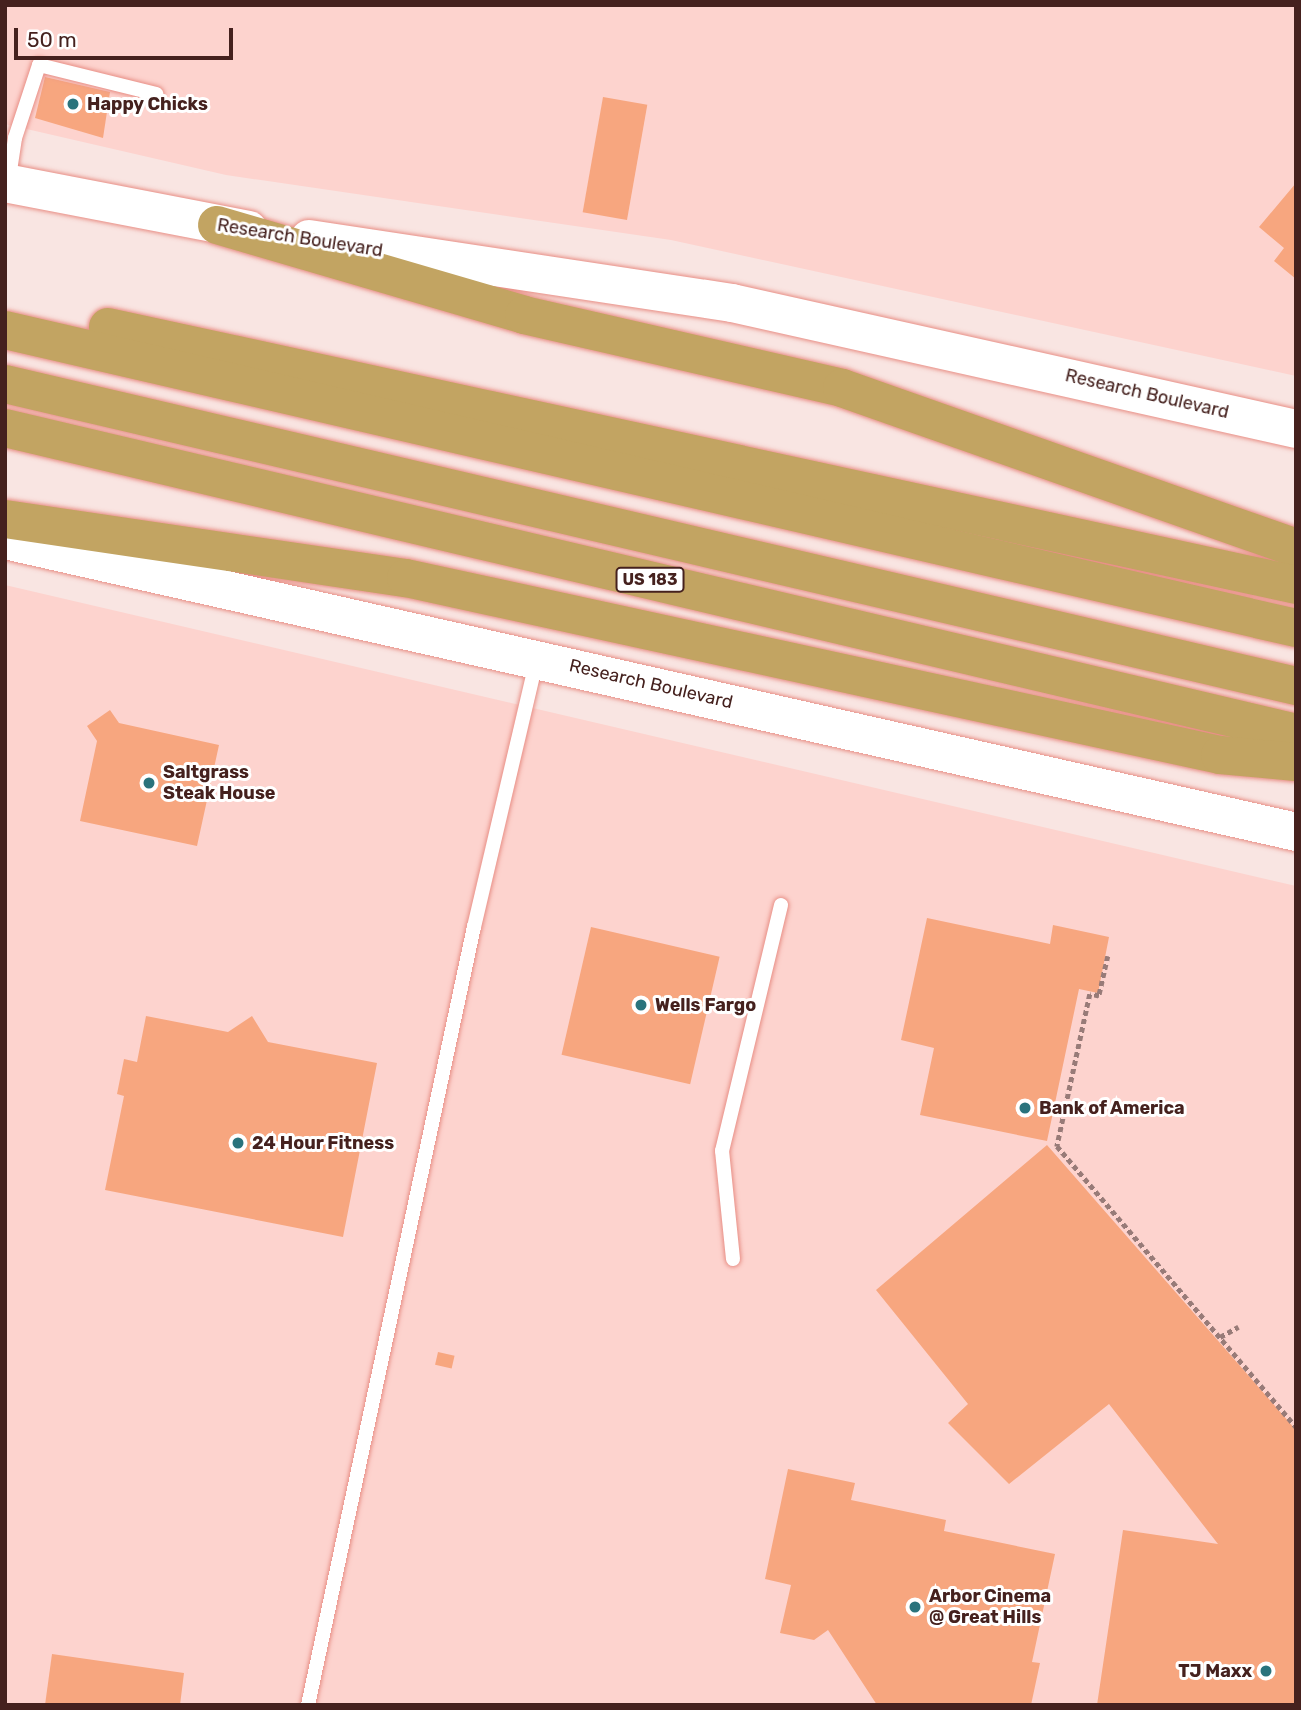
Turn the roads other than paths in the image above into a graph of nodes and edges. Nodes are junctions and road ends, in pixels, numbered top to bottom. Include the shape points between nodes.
1 (156, 94) dead end
2 (7, 184) edge
3 (217, 225) junction
4 (5, 305) edge
5 (5, 330) edge
6 (5, 384) edge
7 (5, 428) edge
8 (1296, 429) edge
9 (5, 519) edge
10 (5, 541) edge
11 (1296, 548) edge
12 (1296, 585) edge
13 (1296, 628) edge
14 (537, 658) junction
15 (1296, 686) edge
16 (1296, 733) edge
17 (1296, 762) edge
18 (1296, 832) edge
19 (780, 905) dead end
20 (733, 1259) dead end
21 (309, 1705) edge

1 - 2 lane via 39,65 15,138
2 - 3 main road, Research Boulevard
3 - 8 main road, Research Boulevard via 732,303
3 - 11 highway via 524,315 842,388
4 - 12 highway
5 - 13 highway
6 - 15 highway
7 - 16 highway, US 183
9 - 17 highway via 406,578 1220,755
10 - 14 main road, Research Boulevard
14 - 18 main road, Research Boulevard
14 - 21 lane via 474,927
19 - 20 lane via 722,1151

